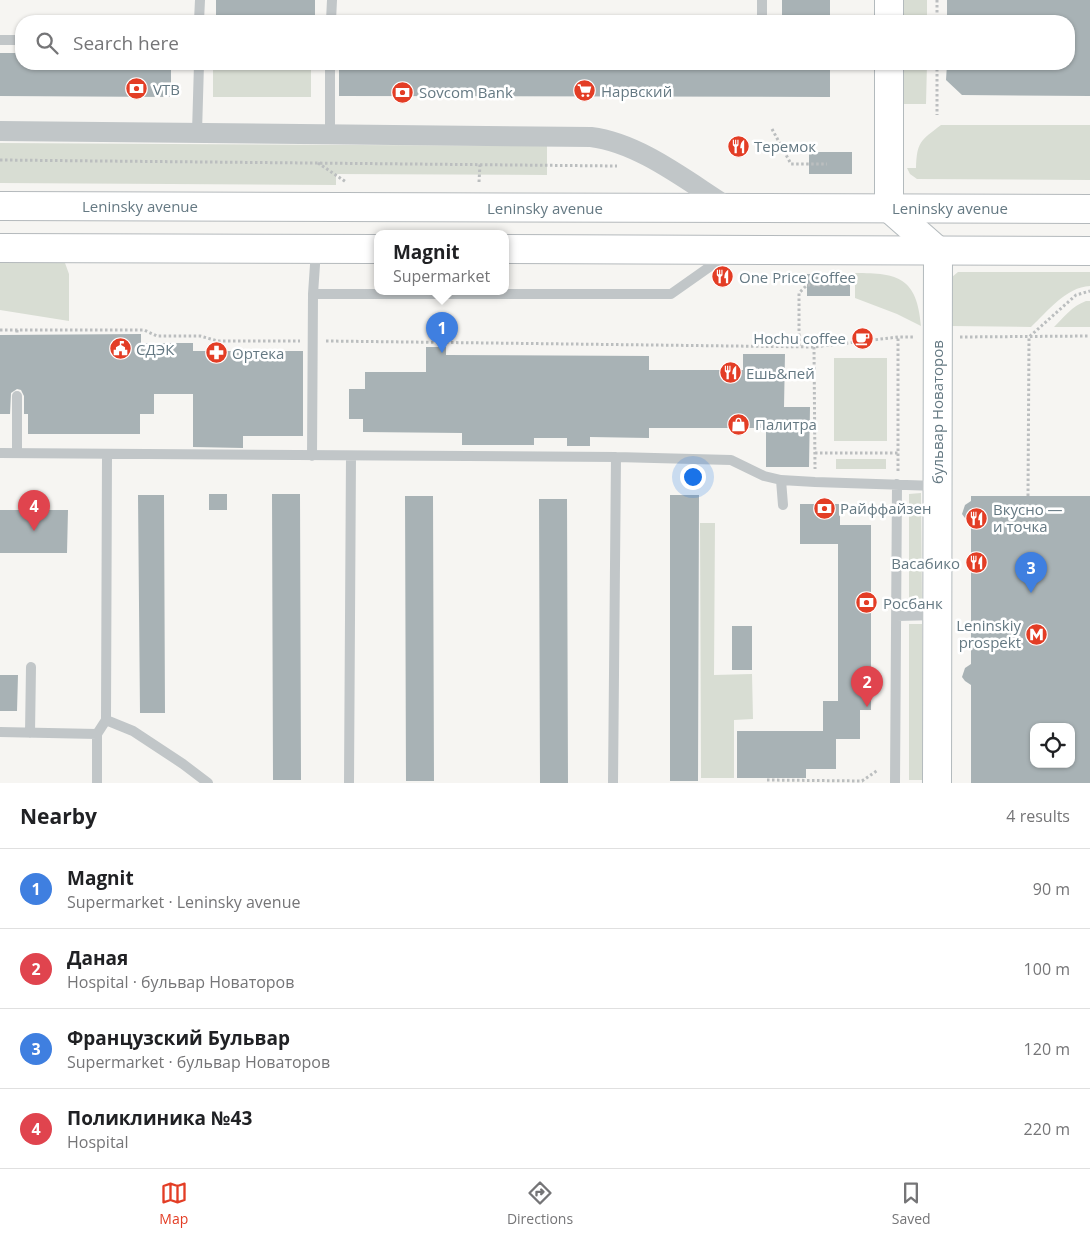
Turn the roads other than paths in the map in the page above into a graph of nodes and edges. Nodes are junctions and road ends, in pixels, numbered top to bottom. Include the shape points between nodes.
1 (200, 0) edge
2 (332, 0) edge
3 (762, 0) edge
4 (889, 0) edge
5 (200, 15) edge
6 (331, 15) edge
7 (762, 15) edge
8 (889, 15) edge
9 (0, 40) edge
10 (15, 40) edge
11 (199, 70) edge
12 (330, 70) edge
13 (889, 70) edge
14 (0, 131) edge
15 (197, 132) junction
16 (330, 134) junction
17 (0, 206) edge
18 (730, 208) junction
19 (889, 208) junction
20 (938, 208) junction
21 (1090, 208) edge
22 (0, 248) edge
23 (316, 249) junction
24 (374, 249) edge
25 (509, 250) edge
26 (733, 250) junction
27 (938, 251) junction
28 (1090, 251) edge
29 (313, 294) junction
30 (374, 294) edge
31 (509, 294) edge
32 (17, 396) dead end
33 (0, 453) edge
34 (17, 453) junction
35 (107, 454) junction
36 (312, 456) junction
37 (351, 456) junction
38 (616, 457) junction
39 (781, 480) junction
40 (898, 484) junction
41 (937, 486) junction
42 (783, 505) dead end
43 (937, 615) junction
44 (897, 616) junction
45 (31, 667) dead end
46 (106, 720) junction
47 (0, 732) edge
48 (30, 733) junction
49 (97, 734) junction
50 (98, 783) edge
51 (208, 783) edge
52 (349, 783) edge
53 (613, 783) edge
54 (895, 783) edge
55 (937, 783) edge

1 - 5 lane
2 - 6 lane
3 - 7 lane
4 - 8 main road
9 - 10 lane
11 - 15 lane
12 - 16 lane
13 - 19 main road
14 - 15 street
15 - 16 street
16 - 18 street via 606,139 619,142 657,162
17 - 18 main road, Leninsky avenue
18 - 19 main road, Leninsky avenue
19 - 20 main road, Leninsky avenue
19 - 27 main road
20 - 21 main road, Leninsky avenue
20 - 27 main road, бульвар Новаторов
22 - 23 main road
23 - 24 main road
23 - 29 lane
25 - 26 main road
26 - 27 main road
26 - 31 lane via 671,294
27 - 28 main road
27 - 41 main road, бульвар Новаторов
29 - 30 lane
29 - 36 lane
32 - 34 lane
33 - 34 lane
34 - 35 lane
35 - 36 lane
35 - 46 lane
36 - 37 lane
37 - 38 lane
37 - 52 lane
38 - 39 lane via 731,460 764,476
38 - 53 lane
39 - 40 lane
39 - 42 lane
40 - 41 lane
40 - 44 lane
41 - 43 main road, бульвар Новаторов
43 - 44 lane
43 - 55 main road, бульвар Новаторов
44 - 54 lane
45 - 48 lane
46 - 49 lane
46 - 51 lane via 133,731
47 - 48 lane
48 - 49 lane
49 - 50 lane

